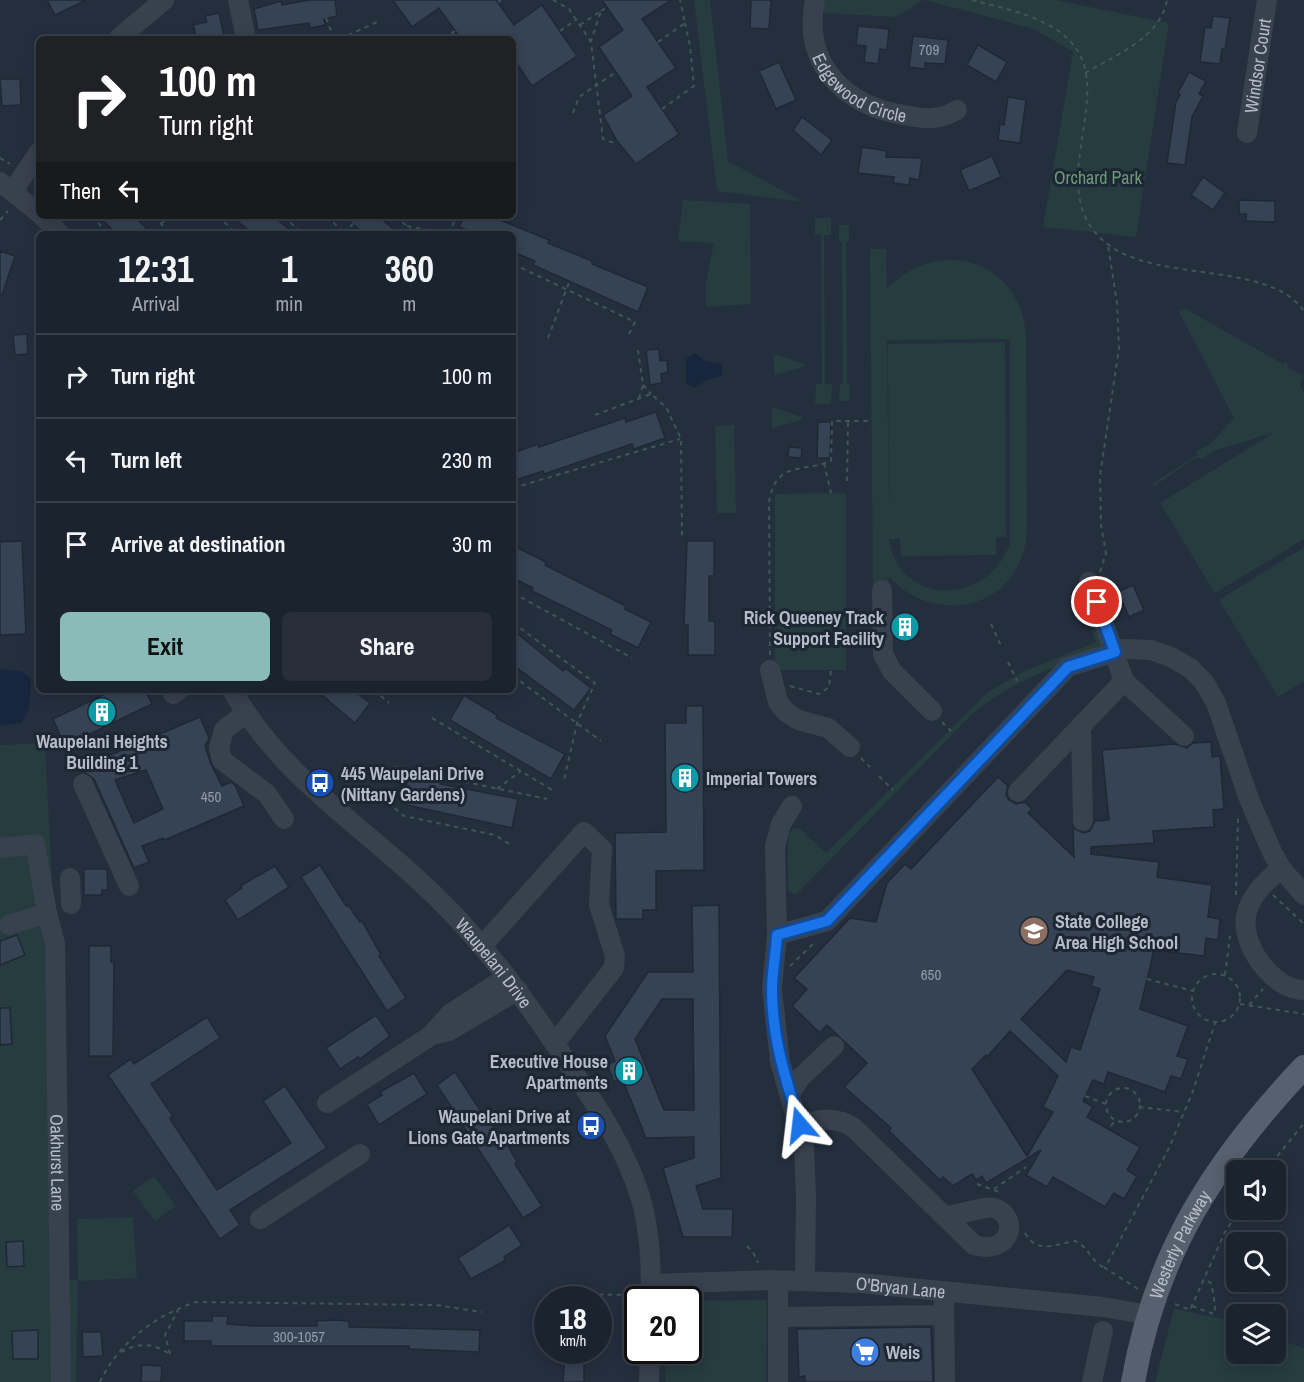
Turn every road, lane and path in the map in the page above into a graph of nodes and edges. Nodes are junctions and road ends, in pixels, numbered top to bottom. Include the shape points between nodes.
1 (164, 0) edge
2 (238, 0) edge
3 (501, 0) edge
4 (553, 0) edge
5 (680, 0) edge
6 (815, 0) edge
7 (972, 0) edge
8 (1167, 0) edge
9 (1267, 0) edge
10 (498, 2) dead end
11 (607, 7) dead end
12 (602, 11) junction
13 (326, 18) dead end
14 (577, 19) junction
15 (377, 22) dead end
16 (685, 23) junction
17 (580, 25) junction
18 (455, 31) dead end
19 (560, 31) dead end
20 (122, 36) edge
21 (245, 36) edge
22 (333, 36) edge
23 (347, 36) edge
24 (448, 36) edge
25 (591, 42) junction
26 (658, 42) dead end
27 (616, 72) dead end
28 (1085, 73) junction
29 (596, 85) junction
30 (662, 109) dead end
31 (957, 110) dead end
32 (573, 113) dead end
33 (1247, 133) dead end
34 (617, 141) dead end
35 (36, 155) edge
36 (0, 158) edge
37 (11, 165) dead end
38 (6, 186) edge
39 (36, 210) edge
40 (8, 211) dead end
41 (46, 219) edge
42 (95, 219) edge
43 (157, 219) edge
44 (167, 219) edge
45 (222, 219) edge
46 (287, 219) edge
47 (330, 219) edge
48 (399, 219) edge
49 (0, 220) edge
50 (161, 224) junction
51 (353, 224) dead end
52 (407, 226) junction
53 (246, 228) dead end
54 (57, 231) edge
55 (105, 231) edge
56 (167, 231) edge
57 (236, 231) edge
58 (242, 231) edge
59 (299, 231) edge
60 (342, 231) edge
61 (347, 231) edge
62 (412, 231) edge
63 (433, 231) edge
64 (1108, 245) junction
65 (516, 265) edge
66 (570, 280) dead end
67 (566, 290) junction
68 (1304, 311) edge
69 (628, 336) dead end
70 (548, 338) dead end
71 (638, 350) dead end
72 (643, 385) junction
73 (651, 394) junction
74 (639, 398) junction
75 (595, 415) dead end
76 (848, 421) junction
77 (868, 421) dead end
78 (681, 439) junction
79 (826, 463) junction
80 (848, 481) dead end
81 (516, 487) edge
82 (831, 494) dead end
83 (682, 538) dead end
84 (1091, 586) joint
85 (882, 590) dead end
86 (516, 595) edge
87 (991, 624) dead end
88 (516, 625) edge
89 (1002, 648) dead end
90 (1115, 652) junction
91 (632, 658) dead end
92 (1008, 662) dead end
93 (831, 670) dead end
94 (772, 676) junction
95 (516, 678) edge
96 (1017, 681) dead end
97 (1124, 681) junction
98 (234, 693) edge
99 (377, 693) edge
100 (389, 703) dead end
101 (246, 713) junction
102 (935, 714) joint
103 (432, 718) dead end
104 (577, 723) junction
105 (1082, 726) junction
106 (951, 731) dead end
107 (1184, 736) dead end
108 (601, 741) dead end
109 (850, 747) dead end
110 (394, 767) dead end
111 (521, 771) junction
112 (879, 776) dead end
113 (564, 780) dead end
114 (83, 784) dead end
115 (497, 789) junction
116 (893, 790) dead end
117 (374, 791) dead end
118 (554, 791) dead end
119 (1018, 792) dead end
120 (547, 799) dead end
121 (792, 806) dead end
122 (284, 819) dead end
123 (1083, 821) dead end
124 (1243, 822) dead end
125 (511, 845) dead end
126 (0, 848) edge
127 (1281, 868) junction
128 (70, 878) dead end
129 (129, 886) dead end
130 (1242, 888) dead end
131 (1236, 895) junction
132 (1304, 895) edge
133 (1277, 899) dead end
134 (71, 904) dead end
135 (1234, 906) dead end
136 (47, 914) junction
137 (1304, 924) edge
138 (9, 926) dead end
139 (1231, 927) dead end
140 (777, 935) junction
141 (482, 946) junction
142 (1224, 975) junction
143 (1147, 979) dead end
144 (513, 983) junction
145 (1304, 990) edge
146 (1193, 991) junction
147 (1240, 1004) junction
148 (1304, 1014) edge
149 (1215, 1023) junction
150 (555, 1043) junction
151 (834, 1046) dead end
152 (1304, 1067) edge
153 (1131, 1085) dead end
154 (1130, 1090) junction
155 (790, 1094) junction
156 (1085, 1096) dead end
157 (327, 1103) dead end
158 (1106, 1104) junction
159 (1139, 1107) junction
160 (1184, 1112) junction
161 (1115, 1120) junction
162 (1304, 1123) edge
163 (800, 1125) junction
164 (1111, 1126) dead end
165 (360, 1154) dead end
166 (1274, 1160) edge
167 (1026, 1167) dead end
168 (977, 1184) dead end
169 (994, 1189) junction
170 (998, 1190) dead end
171 (944, 1216) dead end
172 (260, 1219) dead end
173 (1233, 1220) edge
174 (747, 1246) dead end
175 (1039, 1246) dead end
176 (758, 1266) dead end
177 (1105, 1268) junction
178 (1204, 1278) junction
179 (804, 1280) junction
180 (778, 1281) junction
181 (651, 1286) edge
182 (702, 1287) edge
183 (946, 1290) junction
184 (1147, 1304) junction
185 (1175, 1304) dead end
186 (1192, 1306) junction
187 (180, 1307) junction
188 (482, 1312) dead end
189 (943, 1315) junction
190 (778, 1317) junction
191 (1103, 1331) dead end
192 (118, 1354) junction
193 (650, 1364) edge
194 (61, 1382) edge
195 (100, 1382) edge
196 (649, 1382) edge
197 (778, 1382) edge
198 (945, 1382) edge
199 (1092, 1382) edge
200 (1133, 1382) edge

1 - 20 street
2 - 21 street
3 - 10 path
4 - 14 path
5 - 16 path
6 - 31 street, Edgewood Circle via 813,25 818,55 845,92 879,111 909,116 940,118
7 - 28 path via 1054,28 1078,52
8 - 28 path via 1164,16 1143,39
9 - 33 street, Windsor Court
11 - 12 path
12 - 17 path
12 - 25 path
13 - 22 path
14 - 17 path
14 - 19 path
15 - 23 path
16 - 26 path
16 - 30 path via 694,86
17 - 25 path
18 - 24 path
25 - 29 path
27 - 29 path
28 - 64 path via 1087,99 1077,172 1078,195 1086,219
29 - 32 path via 579,97
29 - 34 path via 603,139
35 - 38 street
36 - 37 path
38 - 39 street
40 - 49 path
41 - 54 street
42 - 55 path
43 - 50 path
44 - 50 path
45 - 57 path
46 - 59 path
47 - 60 path
48 - 52 path
50 - 56 path
51 - 61 path
52 - 62 path
52 - 63 path
53 - 58 path
64 - 68 path via 1128,258 1279,289
64 - 84 path via 1119,348 1100,476 1106,553
65 - 67 path
66 - 67 path
67 - 69 path via 635,322
67 - 70 path
71 - 72 path
72 - 73 path
72 - 74 path
73 - 74 path
73 - 78 path via 666,407
74 - 75 path
76 - 77 path
76 - 79 path via 832,421 831,460
76 - 80 path
78 - 81 path
78 - 83 path
79 - 82 path
79 - 94 path via 780,474 772,485
84 - 90 street
85 - 102 street via 883,654 892,672
86 - 91 path
87 - 89 path
88 - 104 path via 595,683
90 - 97 street
90 - 127 street via 1151,650 1190,668 1204,682 1216,703 1249,799
90 - 140 street via 1068,667 827,921
92 - 96 path
93 - 94 path via 829,687 819,694
94 - 109 street via 778,702 786,712 798,720 828,728
95 - 104 path
97 - 105 street
97 - 107 street
98 - 101 street, Waupelani Drive
99 - 100 path
101 - 122 street via 224,730 219,748 222,760 267,794
101 - 141 street, Waupelani Drive via 306,785 415,877
102 - 106 path
103 - 111 path
104 - 108 path
104 - 113 path
105 - 119 street
105 - 123 street
110 - 115 path
111 - 115 path
111 - 118 path
112 - 116 path
114 - 129 street
115 - 120 path
117 - 125 path via 404,816 495,835
121 - 140 street via 781,824 775,846
124 - 131 path via 1238,813
126 - 136 street, Oakhurst Lane via 35,844
127 - 132 street
127 - 145 street via 1252,899 1244,930 1262,965 1281,982
128 - 134 street
130 - 131 path
131 - 135 path
133 - 137 path
136 - 138 street
136 - 194 street, Oakhurst Lane via 55,943
139 - 142 path
140 - 155 street via 773,1015 780,1062
141 - 144 street, Waupelani Drive
141 - 150 street via 584,832 602,849 599,905 615,956 614,968
142 - 146 path via 1206,976
142 - 147 path via 1240,990
143 - 146 path
144 - 150 street, Waupelani Drive
144 - 157 street via 449,1031 432,1035
146 - 149 path via 1196,1011
147 - 148 path
147 - 149 path via 1230,1018
149 - 160 path
150 - 181 street, Waupelani Drive via 614,1135 632,1174 646,1222
151 - 155 street via 800,1078
152 - 184 main road, Westerly Parkway via 1240,1138 1209,1184
153 - 154 path
154 - 158 path via 1113,1091
154 - 159 path
155 - 163 street
156 - 158 path
158 - 161 path via 1107,1112
159 - 160 path
159 - 161 path via 1130,1120
160 - 177 path
161 - 164 path
162 - 166 path
163 - 171 street via 829,1119 847,1122
163 - 179 street via 806,1197
165 - 172 street
167 - 169 path
168 - 169 path
169 - 170 path
173 - 178 path
174 - 176 path
175 - 177 path via 1075,1241
177 - 184 path
178 - 186 path
178 - 186 path via 1212,1284 1216,1310 1214,1314
179 - 180 street, O'Bryan Lane
179 - 183 street, O'Bryan Lane
180 - 182 street, O'Bryan Lane
180 - 190 street
183 - 184 street, O'Bryan Lane via 1103,1307
183 - 189 street
184 - 200 main road, Westerly Parkway
185 - 186 path via 1190,1310
187 - 188 path via 212,1301 436,1305
187 - 192 path via 142,1330
187 - 192 path via 165,1335 171,1355 140,1344
189 - 190 street
189 - 198 street
190 - 197 street
191 - 199 street
192 - 195 path
193 - 196 street

